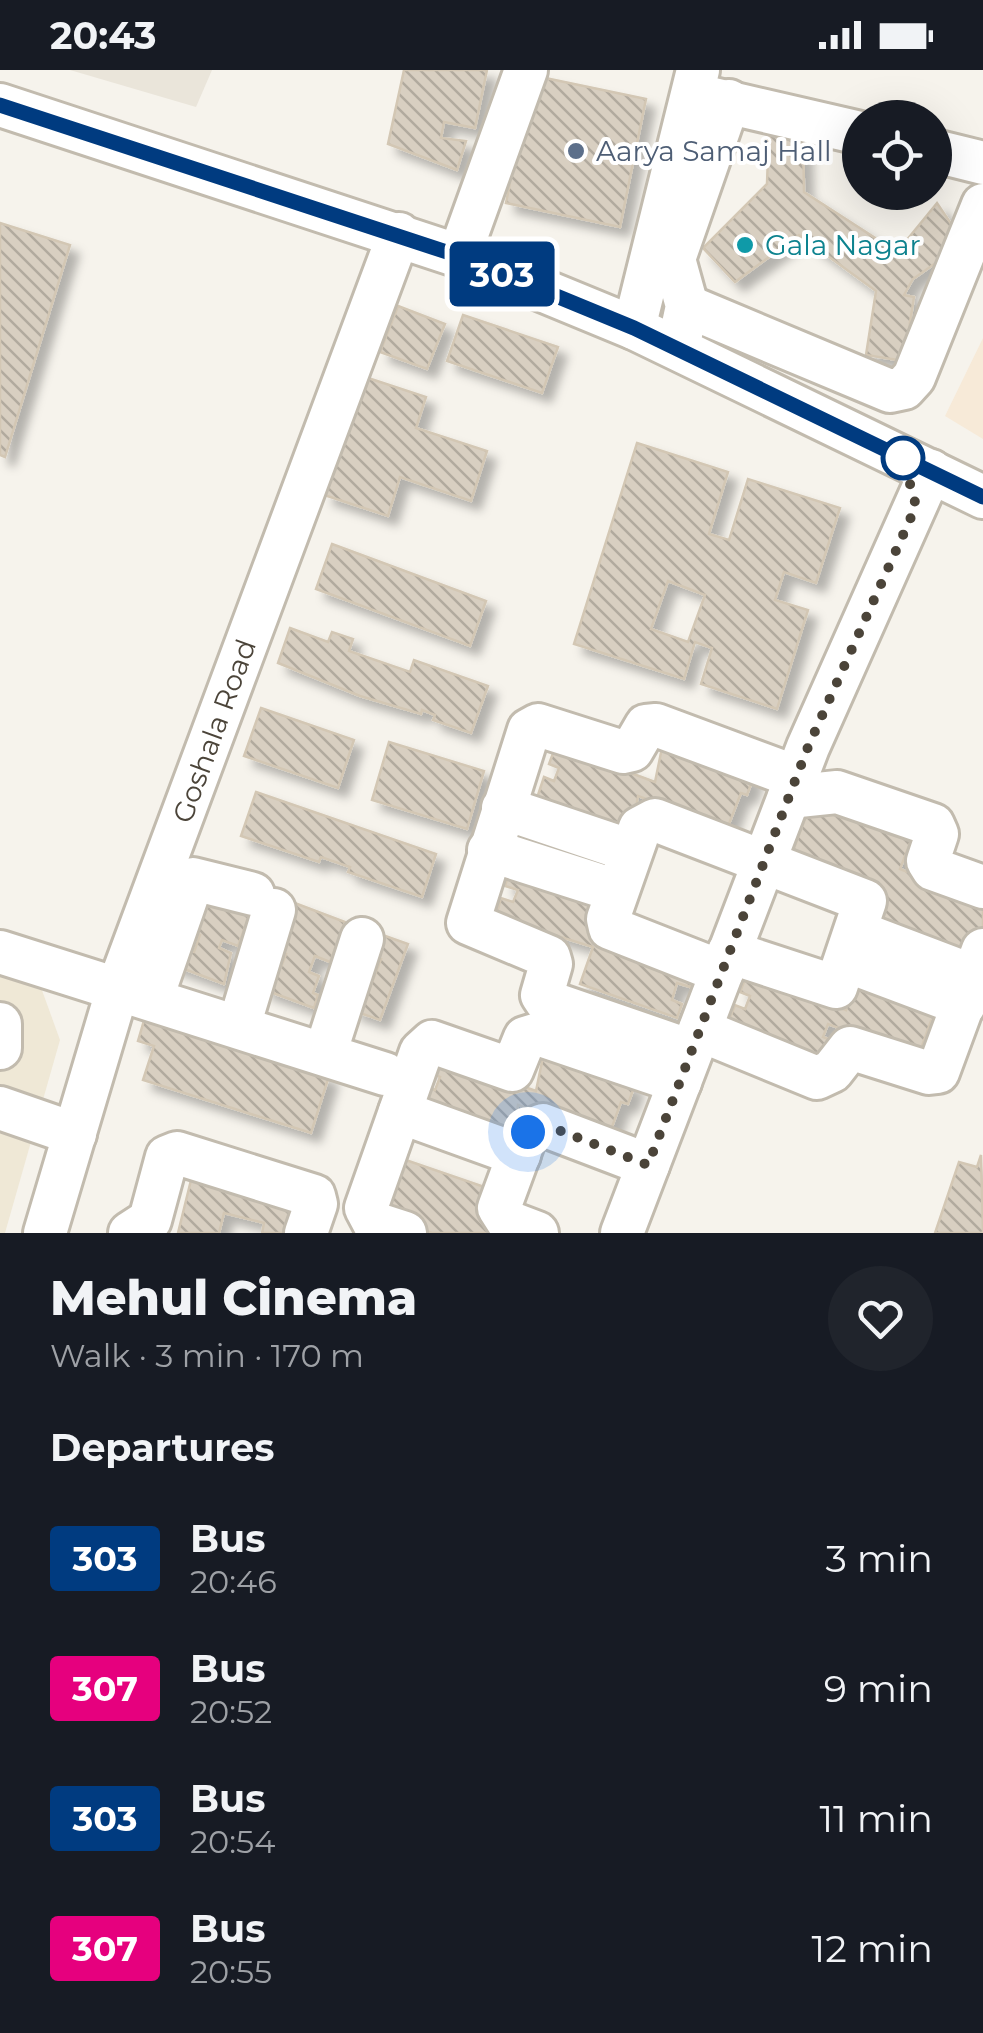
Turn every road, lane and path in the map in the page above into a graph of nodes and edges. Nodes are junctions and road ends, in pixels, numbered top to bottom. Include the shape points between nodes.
1 (526, 70) edge
2 (706, 88) edge
3 (0, 105) edge
4 (842, 128) edge
5 (952, 155) edge
6 (983, 162) edge
7 (983, 205) edge
8 (399, 234) junction
9 (459, 256) junction
10 (687, 306) junction
11 (634, 328) junction
12 (678, 349) junction
13 (826, 363) junction
14 (808, 412) junction
15 (931, 472) junction
16 (983, 497) edge
17 (793, 787) junction
18 (503, 808) junction
19 (489, 850) junction
20 (632, 851) junction
21 (765, 859) junction
22 (983, 888) edge
23 (617, 891) junction
24 (362, 939) dead end
25 (852, 947) junction
26 (0, 952) edge
27 (726, 962) junction
28 (973, 977) edge
29 (134, 979) junction
30 (234, 1015) junction
31 (0, 1024) edge
32 (0, 1048) edge
33 (325, 1054) junction
34 (690, 1054) junction
35 (0, 1108) edge
36 (392, 1108) junction
37 (75, 1134) junction
38 (648, 1165) junction
39 (514, 1168) junction
40 (45, 1233) edge
41 (130, 1233) edge
42 (306, 1233) edge
43 (405, 1233) edge
44 (536, 1233) edge
45 (622, 1233) edge

1 - 9 street
2 - 4 street
2 - 10 street via 674,259
2 - 11 street
3 - 8 street
5 - 6 street
7 - 13 street via 904,388 890,391
8 - 9 street
8 - 29 street, Goshala Road
9 - 11 street
10 - 12 street
10 - 13 street
11 - 12 street
12 - 14 street
13 - 14 street
14 - 15 street
15 - 16 street
15 - 17 street
17 - 18 street via 656,725 646,726 632,750 623,752 538,725 529,730
17 - 21 street
17 - 22 street via 837,792 933,825 933,869
18 - 19 street
18 - 20 street
19 - 23 street
19 - 34 street via 466,916 473,929 548,957 546,1001
20 - 21 street via 640,828 656,820
20 - 23 street
21 - 25 street via 861,896 866,907
21 - 27 street
23 - 27 street via 610,928
24 - 33 street
25 - 27 street via 832,989
25 - 28 street
26 - 29 street
27 - 34 street
28 - 34 street via 944,1065 929,1073 850,1048 817,1078
29 - 30 street
29 - 30 street via 193,879 264,902
29 - 37 street, Goshala Road
30 - 33 street
31 - 32 street
33 - 36 street
34 - 36 street via 538,1034 526,1038 512,1070 432,1042
34 - 38 street
35 - 37 street
36 - 39 street
36 - 43 street via 366,1208 374,1224
37 - 40 street, Goshala Road
38 - 39 street via 543,1124 528,1132
38 - 45 street
39 - 44 street via 502,1217
41 - 42 street via 150,1220 161,1168 177,1154 314,1196

